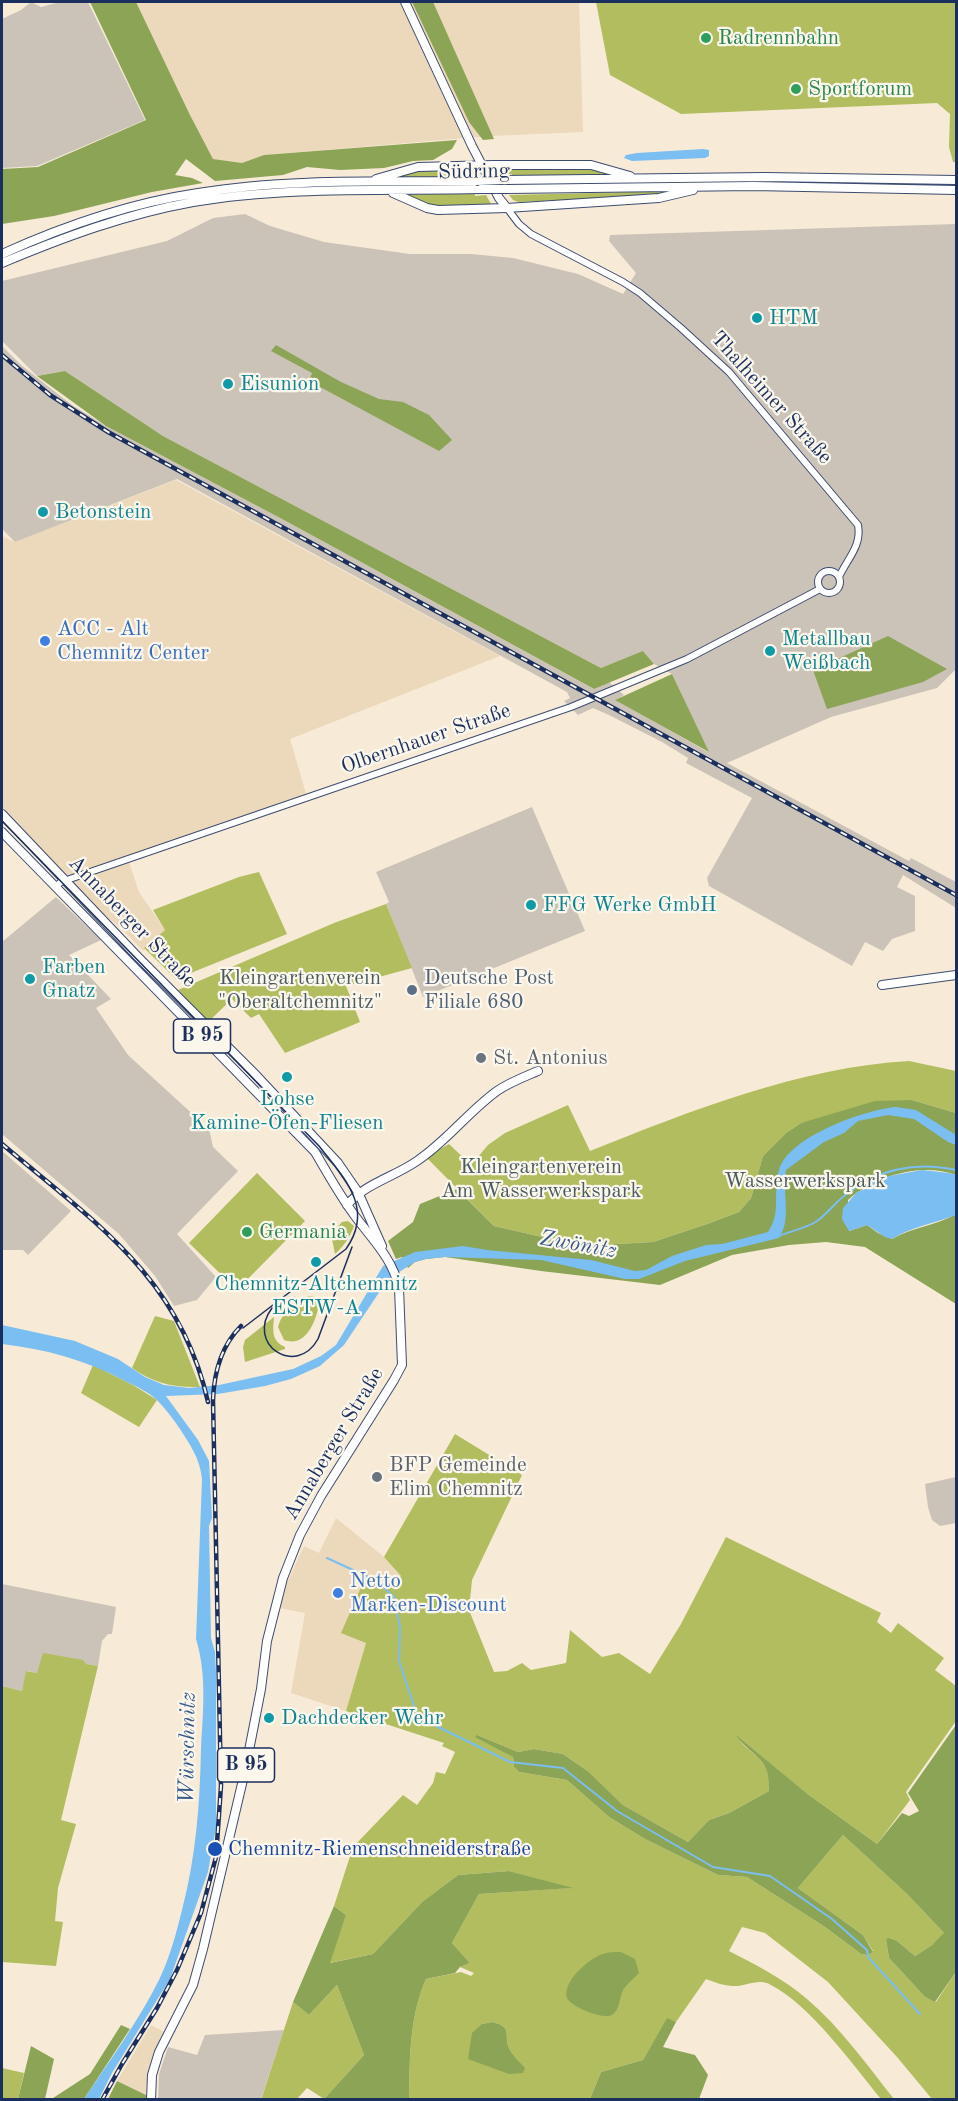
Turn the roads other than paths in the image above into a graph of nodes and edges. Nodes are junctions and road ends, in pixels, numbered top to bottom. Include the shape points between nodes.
1 (405, 2) edge
2 (482, 165) junction
3 (637, 178) junction
4 (957, 180) edge
5 (364, 182) junction
6 (705, 187) junction
7 (957, 190) edge
8 (387, 191) junction
9 (507, 208) junction
10 (2, 254) edge
11 (2, 263) edge
12 (837, 575) junction
13 (819, 586) junction
14 (2, 814) edge
15 (2, 832) edge
16 (61, 883) junction
17 (957, 975) edge
18 (882, 985) dead end
19 (538, 1071) dead end
20 (358, 1192) junction
21 (347, 1205) junction
22 (387, 1258) junction
23 (151, 2100) edge

1 - 2 main road, Thalheimer Straße
2 - 3 main road via 591,165
2 - 5 main road via 410,168
2 - 9 main road, Thalheimer Straße
3 - 4 main road, Südring
3 - 5 main road, Südring, bridge
5 - 10 main road, Südring via 275,185 160,200 62,229
6 - 7 main road, Südring
6 - 8 main road, Südring, bridge
6 - 9 main road via 659,198
8 - 9 main road via 432,209
8 - 11 main road, Südring via 284,193 184,204 128,217
9 - 12 street, Thalheimer Straße via 531,234 640,293 729,372 855,521 859,539
12 - 13 street via 824,572
12 - 13 street via 840,584 834,592 828,593
13 - 16 street, Olbernhauer Straße via 687,659 571,707
14 - 16 main road, Annaberger Straße / B 95
15 - 16 main road, Annaberger Straße / B 95
16 - 20 main road, Annaberger Straße / B 95 via 221,1039 324,1147
16 - 21 main road, Annaberger Straße / B 95 via 315,1152
17 - 18 main road
19 - 20 main road via 498,1091 415,1163
20 - 21 main road
20 - 22 main road, Annaberger Straße / B 95
21 - 22 main road, Annaberger Straße / B 95
22 - 23 main road, Annaberger Straße / B 95 via 399,1288 402,1365 321,1496 283,1578 267,1641 245,1772 203,1949 193,1986 159,2052 152,2075

